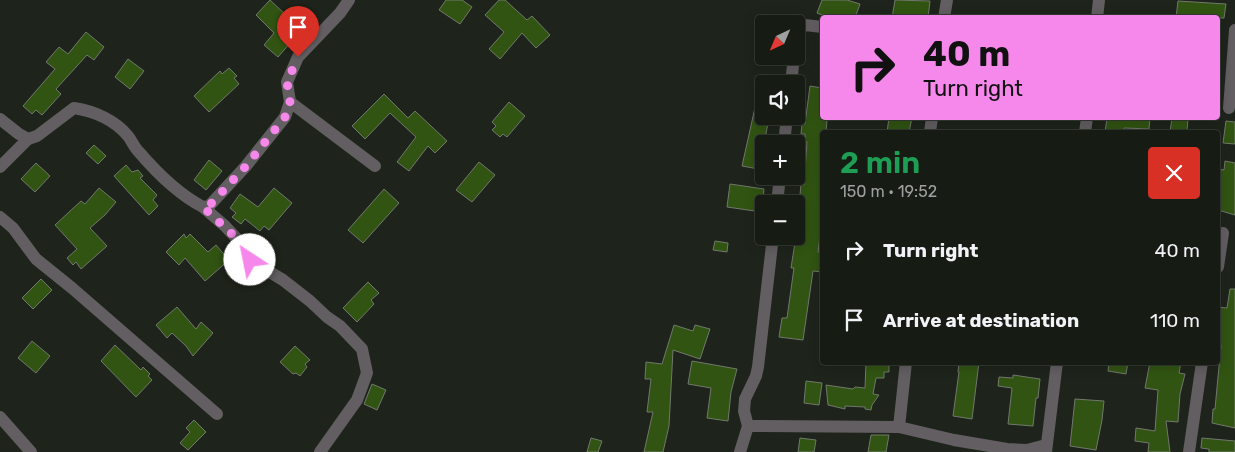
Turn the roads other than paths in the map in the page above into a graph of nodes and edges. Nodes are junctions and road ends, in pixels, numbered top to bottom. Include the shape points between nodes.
1 (349, 0) edge
2 (947, 0) edge
3 (1099, 0) edge
4 (944, 15) edge
5 (1097, 15) edge
6 (805, 25) edge
7 (820, 27) edge
8 (1235, 30) edge
9 (290, 102) junction
10 (1227, 108) edge
11 (0, 119) edge
12 (28, 139) junction
13 (375, 166) dead end
14 (0, 167) edge
15 (203, 207) junction
16 (0, 217) edge
17 (1225, 233) edge
18 (772, 245) edge
19 (1220, 257) edge
20 (906, 365) edge
21 (1057, 365) edge
22 (1202, 365) edge
23 (217, 414) dead end
24 (0, 417) edge
25 (748, 426) junction
26 (899, 427) junction
27 (1046, 448) edge
28 (31, 452) edge
29 (320, 452) edge
30 (740, 452) edge
31 (1189, 452) edge

1 - 9 street via 298,57 287,82
2 - 4 street
3 - 5 street
6 - 7 street
8 - 10 street
9 - 13 street
9 - 15 street via 285,117 246,166 209,206
11 - 12 street
12 - 14 street
12 - 15 street via 37,136 74,108 88,110 128,135 137,150 166,181
15 - 29 street via 235,237 250,260 310,301 362,349 368,373 357,400
16 - 23 street via 13,228 36,259
17 - 19 street
18 - 25 street via 758,367 744,399
20 - 26 street
21 - 27 street
22 - 31 street
24 - 28 street
25 - 26 street
25 - 30 street
26 - 27 street via 1007,449

